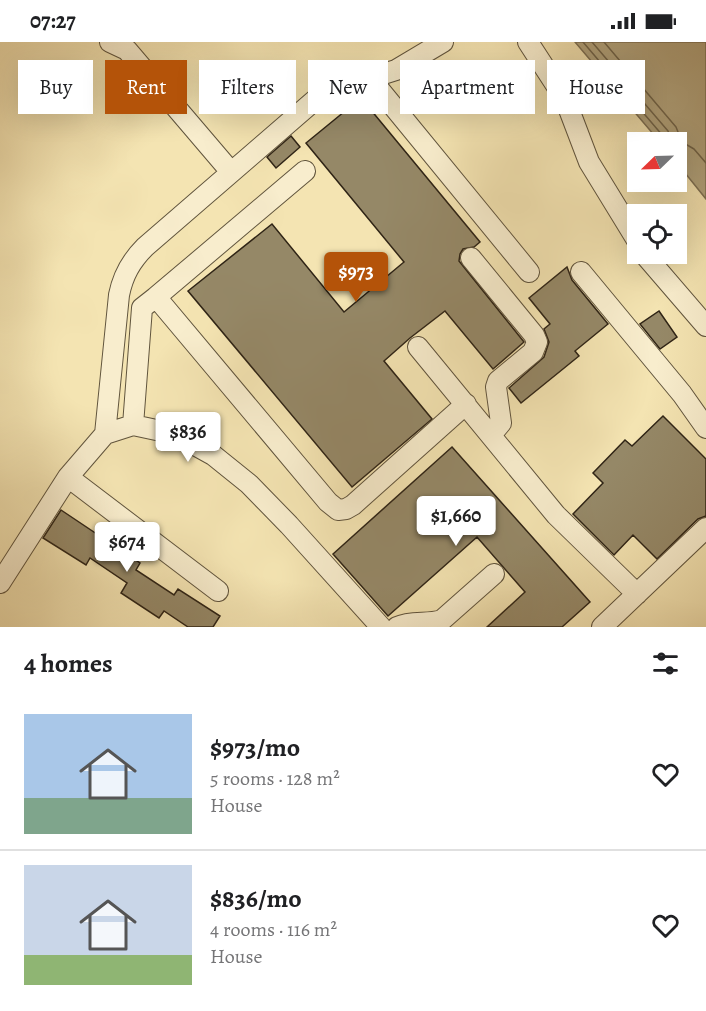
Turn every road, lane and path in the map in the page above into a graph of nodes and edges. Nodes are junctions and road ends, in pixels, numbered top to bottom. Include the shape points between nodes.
1 (110, 42) edge
2 (443, 42) edge
3 (528, 42) edge
4 (388, 72) edge
5 (388, 100) edge
6 (308, 107) edge
7 (305, 171) dead end
8 (231, 172) junction
9 (627, 224) edge
10 (471, 258) dead end
11 (653, 264) edge
12 (529, 272) dead end
13 (581, 272) dead end
14 (156, 297) junction
15 (706, 326) edge
16 (418, 347) dead end
17 (466, 404) junction
18 (133, 424) junction
19 (706, 429) edge
20 (105, 434) junction
21 (491, 435) junction
22 (68, 477) junction
23 (706, 528) edge
24 (494, 574) dead end
25 (0, 583) edge
26 (218, 591) dead end
27 (637, 594) junction
28 (381, 627) edge
29 (397, 627) edge
30 (602, 627) edge

1 - 8 street via 127,51
2 - 4 street
3 - 9 street via 565,99 589,162
5 - 12 street
6 - 8 street
7 - 14 street
8 - 20 street via 131,260 122,280
10 - 21 street via 537,342 533,352 498,381 501,423
11 - 15 street
13 - 19 street via 682,394
14 - 17 street via 338,510 353,505
14 - 18 street via 142,308
16 - 17 street
17 - 21 street
18 - 20 street
18 - 28 street via 175,434 213,455 249,484
20 - 22 street
21 - 27 street via 556,515
22 - 25 street
22 - 26 street
23 - 27 street
24 - 29 street via 442,620
27 - 30 street

